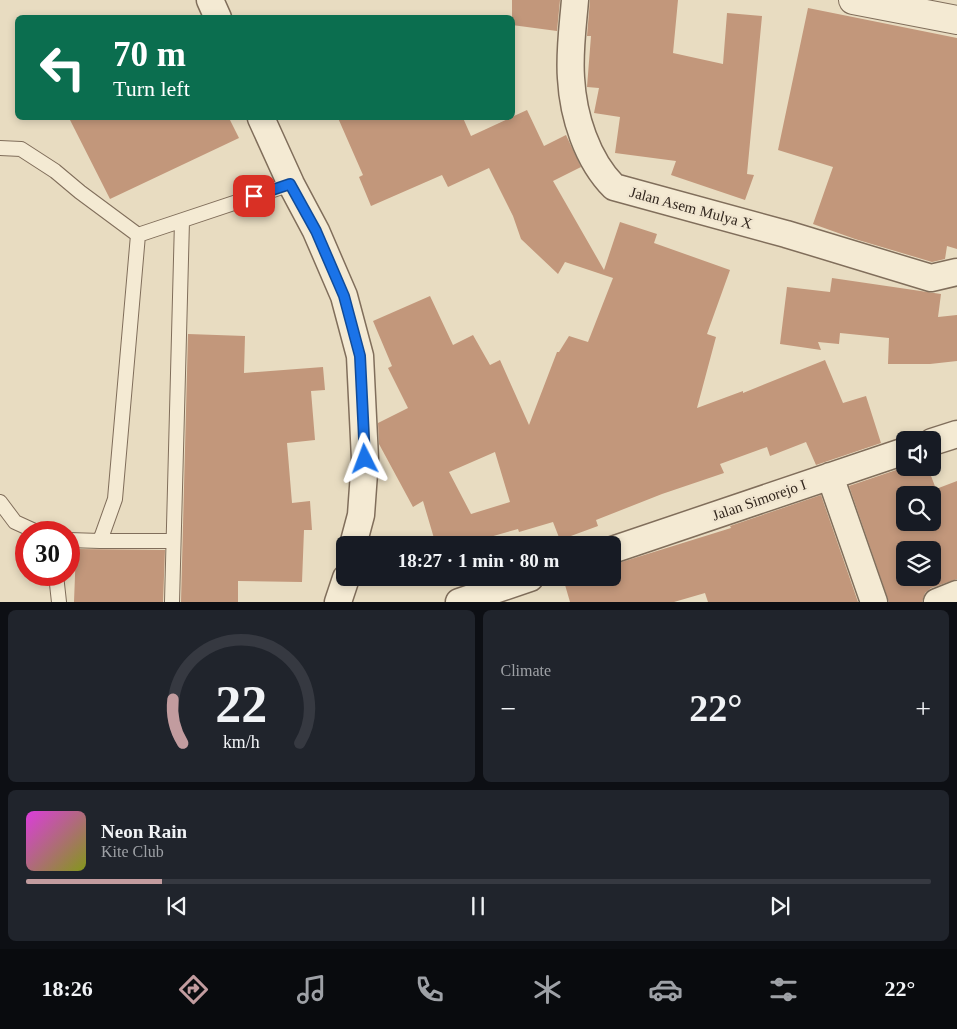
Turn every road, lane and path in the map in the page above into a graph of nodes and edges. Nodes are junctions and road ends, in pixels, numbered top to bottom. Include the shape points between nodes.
1 (210, 0) edge
2 (575, 0) edge
3 (853, 0) edge
4 (217, 15) edge
5 (957, 20) edge
6 (263, 120) edge
7 (0, 148) edge
8 (290, 184) junction
9 (182, 221) junction
10 (138, 235) junction
11 (957, 272) edge
12 (957, 434) edge
13 (941, 439) edge
14 (896, 454) edge
15 (830, 476) junction
16 (0, 502) edge
17 (15, 522) edge
18 (356, 536) edge
19 (80, 540) edge
20 (100, 541) junction
21 (173, 541) junction
22 (621, 547) edge
23 (58, 586) edge
24 (343, 586) edge
25 (506, 586) edge
26 (957, 594) edge
27 (60, 602) edge
28 (172, 602) edge
29 (338, 602) edge
30 (459, 602) edge
31 (874, 602) edge
32 (937, 602) edge

1 - 4 street
2 - 11 street, Jalan Asem Mulya X via 571,77 575,111 589,150 605,179 614,188 786,234 931,278
3 - 5 street
6 - 8 street
7 - 10 lane via 21,149
8 - 9 lane
8 - 18 street via 316,231 344,296 360,356 365,459
9 - 10 lane
9 - 21 lane
10 - 20 lane via 115,499
12 - 13 street
14 - 15 street, Jalan Simorejo I
15 - 22 street, Jalan Simorejo I
15 - 31 street
16 - 17 lane
19 - 20 lane
20 - 21 lane
21 - 28 lane
23 - 27 lane
24 - 29 street
25 - 30 street
26 - 32 street

